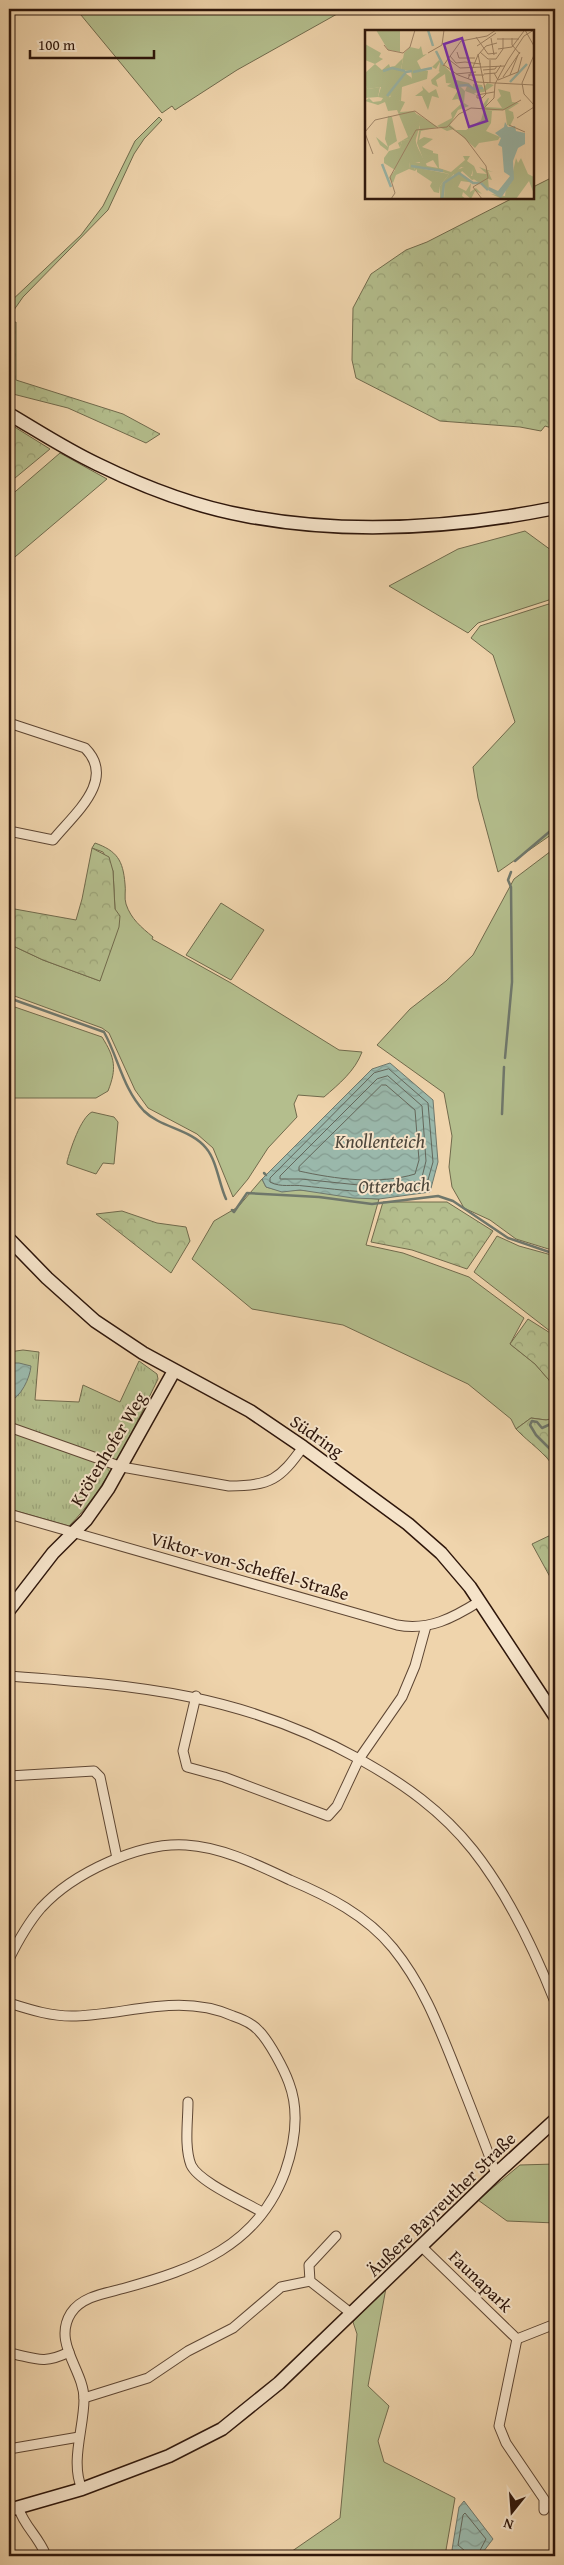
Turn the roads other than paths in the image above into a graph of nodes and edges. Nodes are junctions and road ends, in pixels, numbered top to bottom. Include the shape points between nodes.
1 (9, 414) edge
2 (555, 508) edge
3 (9, 723) edge
4 (9, 831) edge
5 (9, 1239) edge
6 (174, 1371) junction
7 (9, 1427) edge
8 (303, 1447) junction
9 (122, 1467) junction
10 (9, 1514) edge
11 (72, 1532) junction
12 (480, 1601) junction
13 (9, 1610) edge
14 (426, 1626) junction
15 (9, 1676) edge
16 (196, 1696) junction
17 (555, 1716) edge
18 (359, 1759) junction
19 (9, 1776) edge
20 (117, 1858) junction
21 (9, 1959) edge
22 (555, 2002) edge
23 (9, 2004) edge
24 (188, 2102) dead end
25 (555, 2120) edge
26 (496, 2174) junction
27 (262, 2212) junction
28 (336, 2236) dead end
29 (422, 2247) junction
30 (310, 2281) junction
31 (352, 2314) junction
32 (555, 2324) edge
33 (517, 2339) junction
34 (69, 2352) junction
35 (9, 2353) edge
36 (84, 2398) junction
37 (80, 2438) junction
38 (9, 2449) edge
39 (82, 2489) junction
40 (14, 2509) edge
41 (544, 2510) dead end
42 (46, 2556) edge

1 - 2 street via 96,464 137,482 192,502 247,516 336,526 381,527 496,520
3 - 4 street via 85,748 94,757 98,769 98,781 91,793 53,840
5 - 6 street, Südring via 95,1321
6 - 8 street, Südring via 250,1412
6 - 9 street, Krötenhofer Weg
7 - 9 street
8 - 9 street via 287,1470 277,1478 243,1486
8 - 12 street, Südring via 408,1524 440,1552
9 - 11 street, Krötenhofer Weg via 86,1520
10 - 11 street, Viktor-von-Scheffel-Straße
11 - 13 street, Krötenhofer Weg
11 - 14 street, Viktor-von-Scheffel-Straße via 397,1625 410,1628
12 - 14 street, Viktor-von-Scheffel-Straße via 449,1620
12 - 17 street, Südring
14 - 18 street via 402,1697
15 - 16 street via 134,1686
16 - 18 street via 277,1720
16 - 18 street via 183,1751 190,1769 224,1777 328,1816 337,1806
18 - 22 street via 414,1792 436,1810 472,1849 507,1901
19 - 20 street via 94,1771 100,1778
20 - 21 street via 60,1891 27,1926
20 - 26 street via 168,1845 187,1845 225,1853 308,1888 350,1910 372,1926 409,1968 425,1996
23 - 27 street via 75,2016 186,2004 227,2013 260,2031 289,2084 295,2120 284,2173
24 - 27 street via 189,2157 193,2168 204,2178
25 - 26 street, Äußere Bayreuther Straße
26 - 29 street, Äußere Bayreuther Straße
27 - 34 street via 240,2236 197,2266 83,2301 72,2312 65,2329
28 - 30 street via 309,2265
29 - 31 street, Äußere Bayreuther Straße
29 - 33 street, Faunapark
30 - 31 street
30 - 36 street via 281,2287 233,2328 188,2351 148,2378
31 - 39 street, Äußere Bayreuther Straße via 279,2383 222,2429 169,2456
32 - 33 street
33 - 41 street via 499,2426 506,2443 544,2499
34 - 35 street via 43,2361
34 - 36 street
36 - 37 street
37 - 38 street
37 - 39 street via 78,2476
39 - 40 street, Äußere Bayreuther Straße
40 - 42 street

